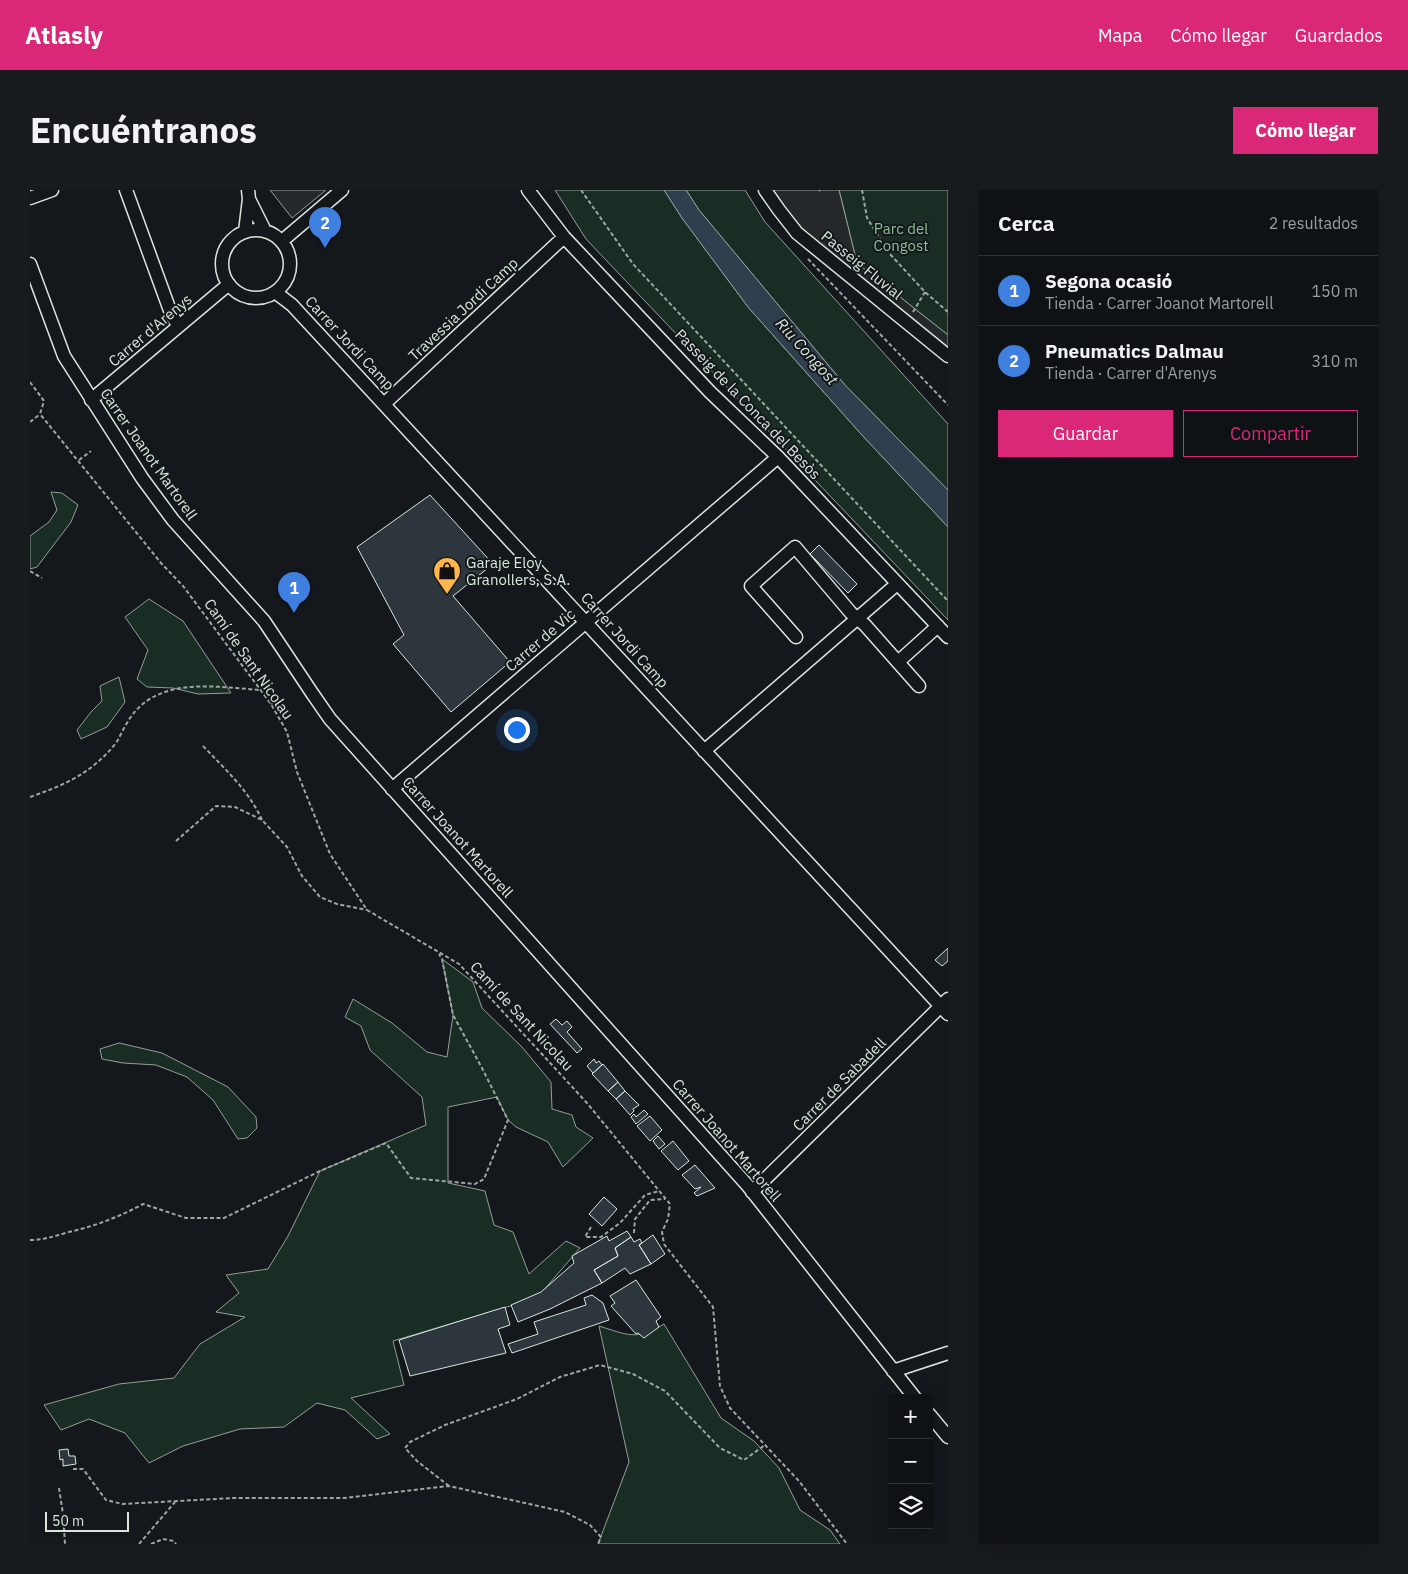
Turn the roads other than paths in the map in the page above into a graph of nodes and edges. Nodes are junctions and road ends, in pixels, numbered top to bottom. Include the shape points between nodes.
1 (52, 190) edge
2 (126, 190) edge
3 (342, 190) edge
4 (528, 190) edge
5 (765, 190) edge
6 (248, 195) edge
7 (30, 198) edge
8 (265, 231) junction
9 (245, 232) junction
10 (564, 236) junction
11 (282, 241) junction
12 (30, 264) edge
13 (229, 284) junction
14 (275, 292) junction
15 (180, 326) junction
16 (948, 356) edge
17 (91, 400) junction
18 (384, 404) junction
19 (778, 457) junction
20 (897, 584) junction
21 (857, 620) junction
22 (586, 621) junction
23 (938, 626) junction
24 (796, 637) dead end
25 (948, 637) edge
26 (898, 662) junction
27 (919, 686) dead end
28 (704, 751) junction
29 (392, 789) junction
30 (945, 1006) edge
31 (752, 1192) junction
32 (948, 1353) edge
33 (893, 1371) junction
34 (912, 1394) edge
35 (933, 1419) edge
36 (948, 1437) edge

1 - 7 street
2 - 15 street via 172,316
3 - 11 street
4 - 10 street, Passeig de la Conca del Besòs
5 - 16 street, Passeig Fluvial via 797,233
6 - 8 street
6 - 9 street
8 - 9 street
8 - 11 street
9 - 13 street via 235,237 224,254 222,264
10 - 18 street, Travessia Jordi Camp
10 - 19 street, Passeig de la Conca del Besòs via 710,392
11 - 14 street via 288,251 289,274
12 - 17 street, Carrer Joanot Martorell via 64,356
13 - 14 street via 236,292 256,298
13 - 15 street, Carrer d'Arenys
14 - 18 street, Carrer Jordi Camp via 292,305
15 - 17 street, Carrer d'Arenys
17 - 29 street, Carrer Joanot Martorell via 173,520 264,621 330,718
18 - 22 street, Carrer Jordi Camp
19 - 20 street, Passeig de la Conca del Besòs
19 - 22 street, Carrer de Vic
20 - 21 street
20 - 23 street, Passeig de la Conca del Besòs
21 - 24 street via 795,547 750,586
21 - 26 street
21 - 28 street
22 - 28 street, Carrer Jordi Camp
22 - 29 street, Carrer de Vic
23 - 25 street, Passeig de la Conca del Besòs
23 - 26 street
26 - 27 street
28 - 30 street, Carrer Jordi Camp
29 - 31 street, Carrer Joanot Martorell
30 - 31 street, Carrer de Sabadell
31 - 33 street, Carrer Joanot Martorell
32 - 33 street
33 - 34 street, Carrer Joanot Martorell
35 - 36 street

